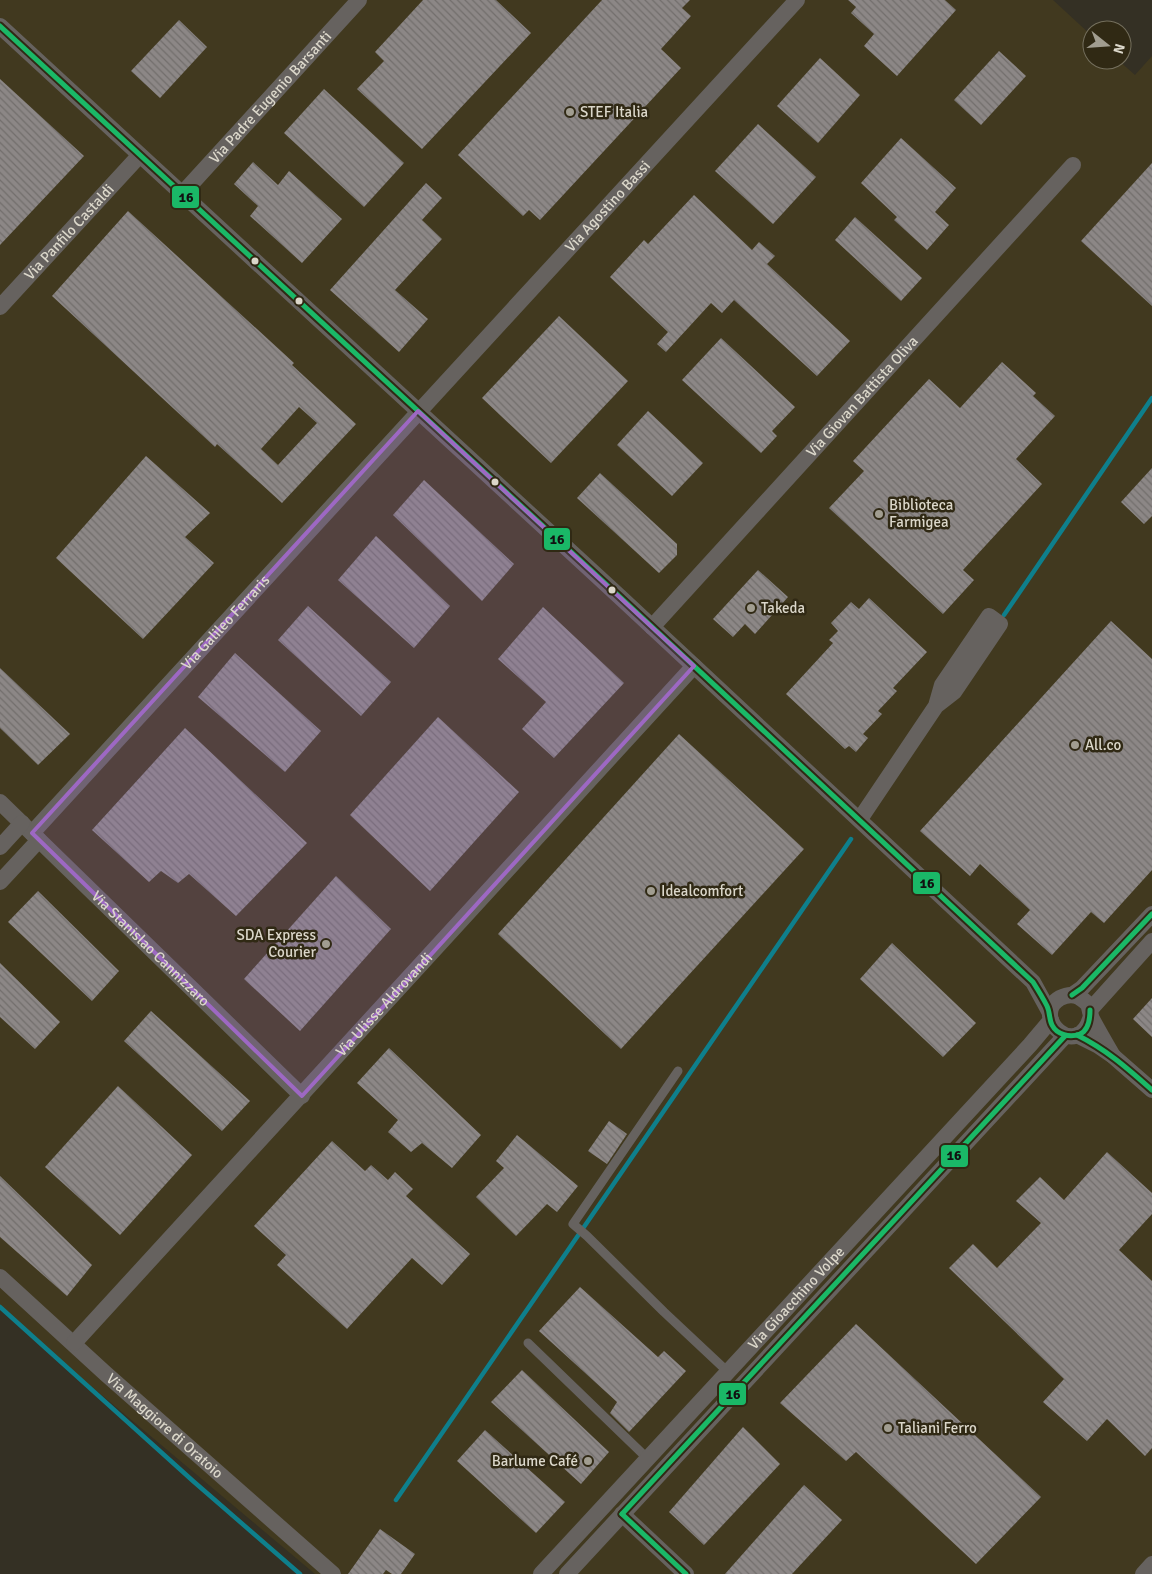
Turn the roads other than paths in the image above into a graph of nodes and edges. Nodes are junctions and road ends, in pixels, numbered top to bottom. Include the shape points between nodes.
1 (360, 0) edge
2 (797, 0) edge
3 (0, 26) edge
4 (140, 156) junction
5 (1073, 165) dead end
6 (182, 194) junction
7 (0, 307) edge
8 (418, 411) junction
9 (652, 627) junction
10 (694, 666) junction
11 (936, 706) junction
12 (0, 802) edge
13 (860, 819) junction
14 (31, 832) junction
15 (0, 847) edge
16 (0, 882) edge
17 (1152, 914) edge
18 (1152, 941) edge
19 (1033, 982) junction
20 (1070, 995) junction
21 (1091, 1013) junction
22 (1051, 1017) junction
23 (1071, 1035) junction
24 (1113, 1056) junction
25 (678, 1071) dead end
26 (1152, 1090) edge
27 (302, 1096) junction
28 (0, 1277) edge
29 (528, 1343) dead end
30 (74, 1344) junction
31 (728, 1372) junction
32 (648, 1459) junction
33 (622, 1514) junction
34 (1152, 1564) edge
35 (333, 1574) edge
36 (541, 1574) edge
37 (567, 1574) edge
38 (686, 1574) edge
39 (1143, 1574) edge

1 - 6 street, Via Padre Eugenio Barsanti
2 - 8 street, Via Agostino Bassi
3 - 4 street
4 - 6 street
4 - 7 street, Via Panfilo Castaldi
5 - 9 street, Via Giovan Battista Oliva
6 - 8 street
8 - 9 street
8 - 14 street, Via Galileo Ferraris
9 - 10 street
10 - 13 street
10 - 27 street, Via Ulisse Aldrovandi
11 - 11 street via 942,685 989,616 1000,624 954,692
11 - 13 street
12 - 14 street, Via Stanislao Cannizzaro
13 - 19 street
14 - 15 street, Via Galileo Ferraris
14 - 16 street, Via Galileo Ferraris
14 - 27 street, Via Stanislao Cannizzaro
17 - 20 street via 1082,988
18 - 21 street
19 - 20 street
19 - 22 street
20 - 21 street via 1085,1001
20 - 22 street via 1056,1001
21 - 23 street via 1085,1030
21 - 24 street
22 - 23 street via 1058,1032
22 - 31 street, Via Gioacchino Volpe via 1030,1045
23 - 24 street
23 - 33 street, Via Gioacchino Volpe
24 - 26 street
25 - 31 lane via 573,1224
27 - 30 street, Via Ulisse Aldrovandi
28 - 30 street, Via Maggiore di Oratoio
29 - 32 lane
30 - 35 street, Via Maggiore di Oratoio
31 - 32 street, Via Gioacchino Volpe
32 - 36 street, Via Gioacchino Volpe
33 - 37 street, Via Gioacchino Volpe
33 - 38 street
34 - 39 street

